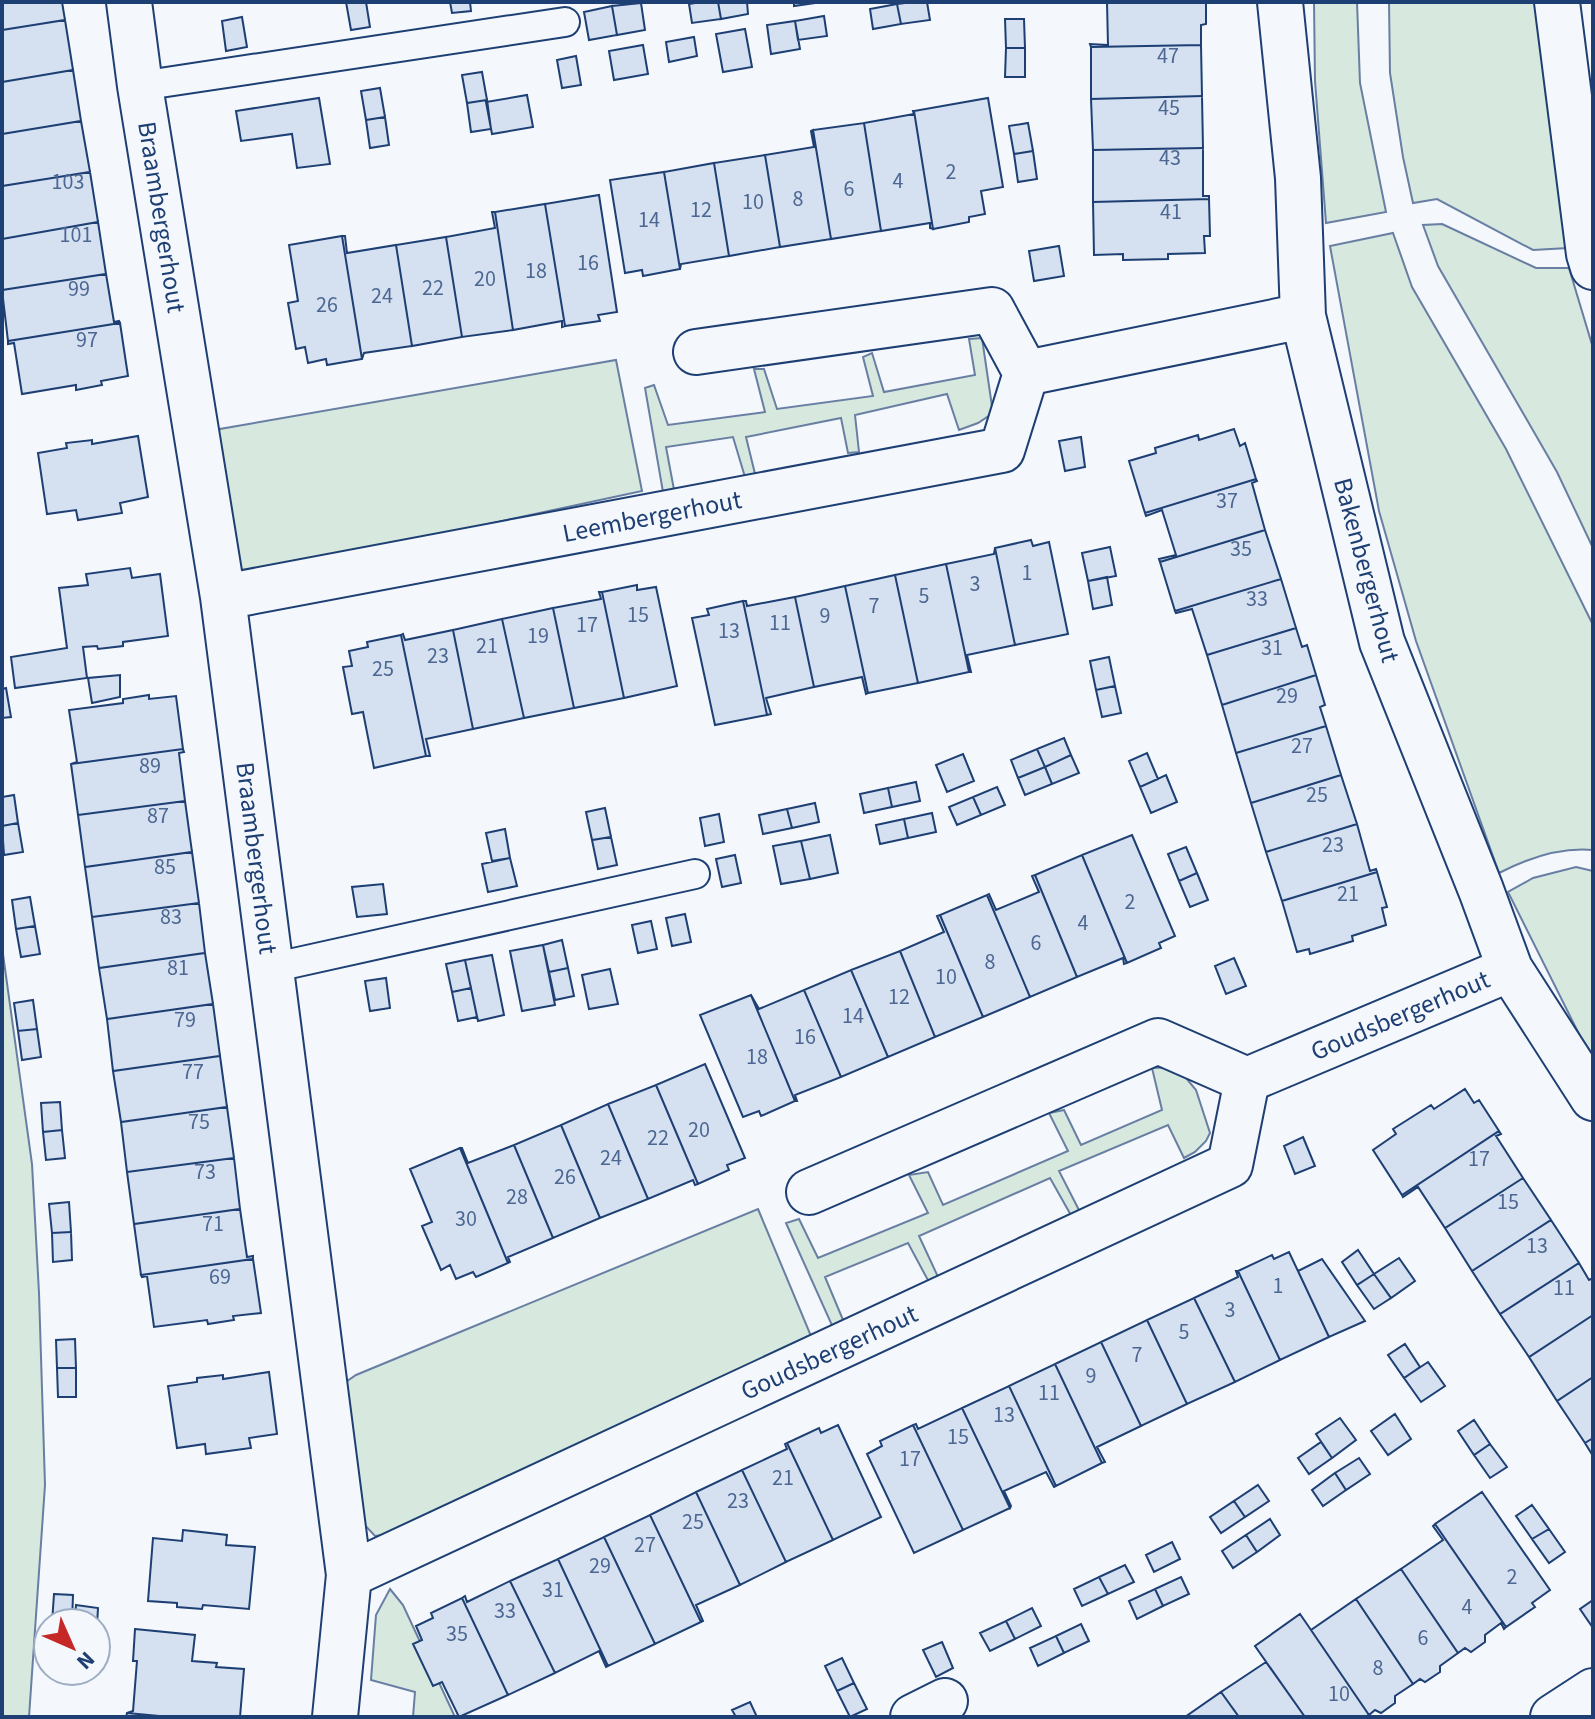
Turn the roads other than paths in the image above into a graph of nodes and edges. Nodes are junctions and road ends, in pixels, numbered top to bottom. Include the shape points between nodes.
1 (129, 2) edge
2 (1280, 2) edge
3 (1557, 2) edge
4 (565, 22) dead end
5 (140, 86) junction
6 (1593, 267) edge
7 (1303, 316) junction
8 (696, 352) dead end
9 (1026, 373) junction
10 (223, 597) junction
11 (695, 874) dead end
12 (271, 968) junction
13 (1510, 969) junction
14 (1247, 1080) junction
15 (1593, 1098) edge
16 (809, 1192) dead end
17 (349, 1575) junction
18 (1593, 1691) edge
19 (335, 1717) edge
20 (1553, 1717) edge

1 - 5 street, Braambergerhout
2 - 7 street, Bakenbergerhout via 1298,178
3 - 6 street
4 - 5 lane
5 - 10 street, Braambergerhout
7 - 9 street
7 - 13 street, Bakenbergerhout via 1382,642
8 - 9 street via 992,310
9 - 10 street, Leembergerhout via 1002,450
10 - 12 street, Braambergerhout
11 - 12 lane
12 - 17 street, Braambergerhout
13 - 14 street, Goudsbergerhout
13 - 15 street, Bakenbergerhout
14 - 16 street via 1158,1041
14 - 17 street, Goudsbergerhout via 1230,1165
17 - 19 street, Braambergerhout
18 - 20 street

